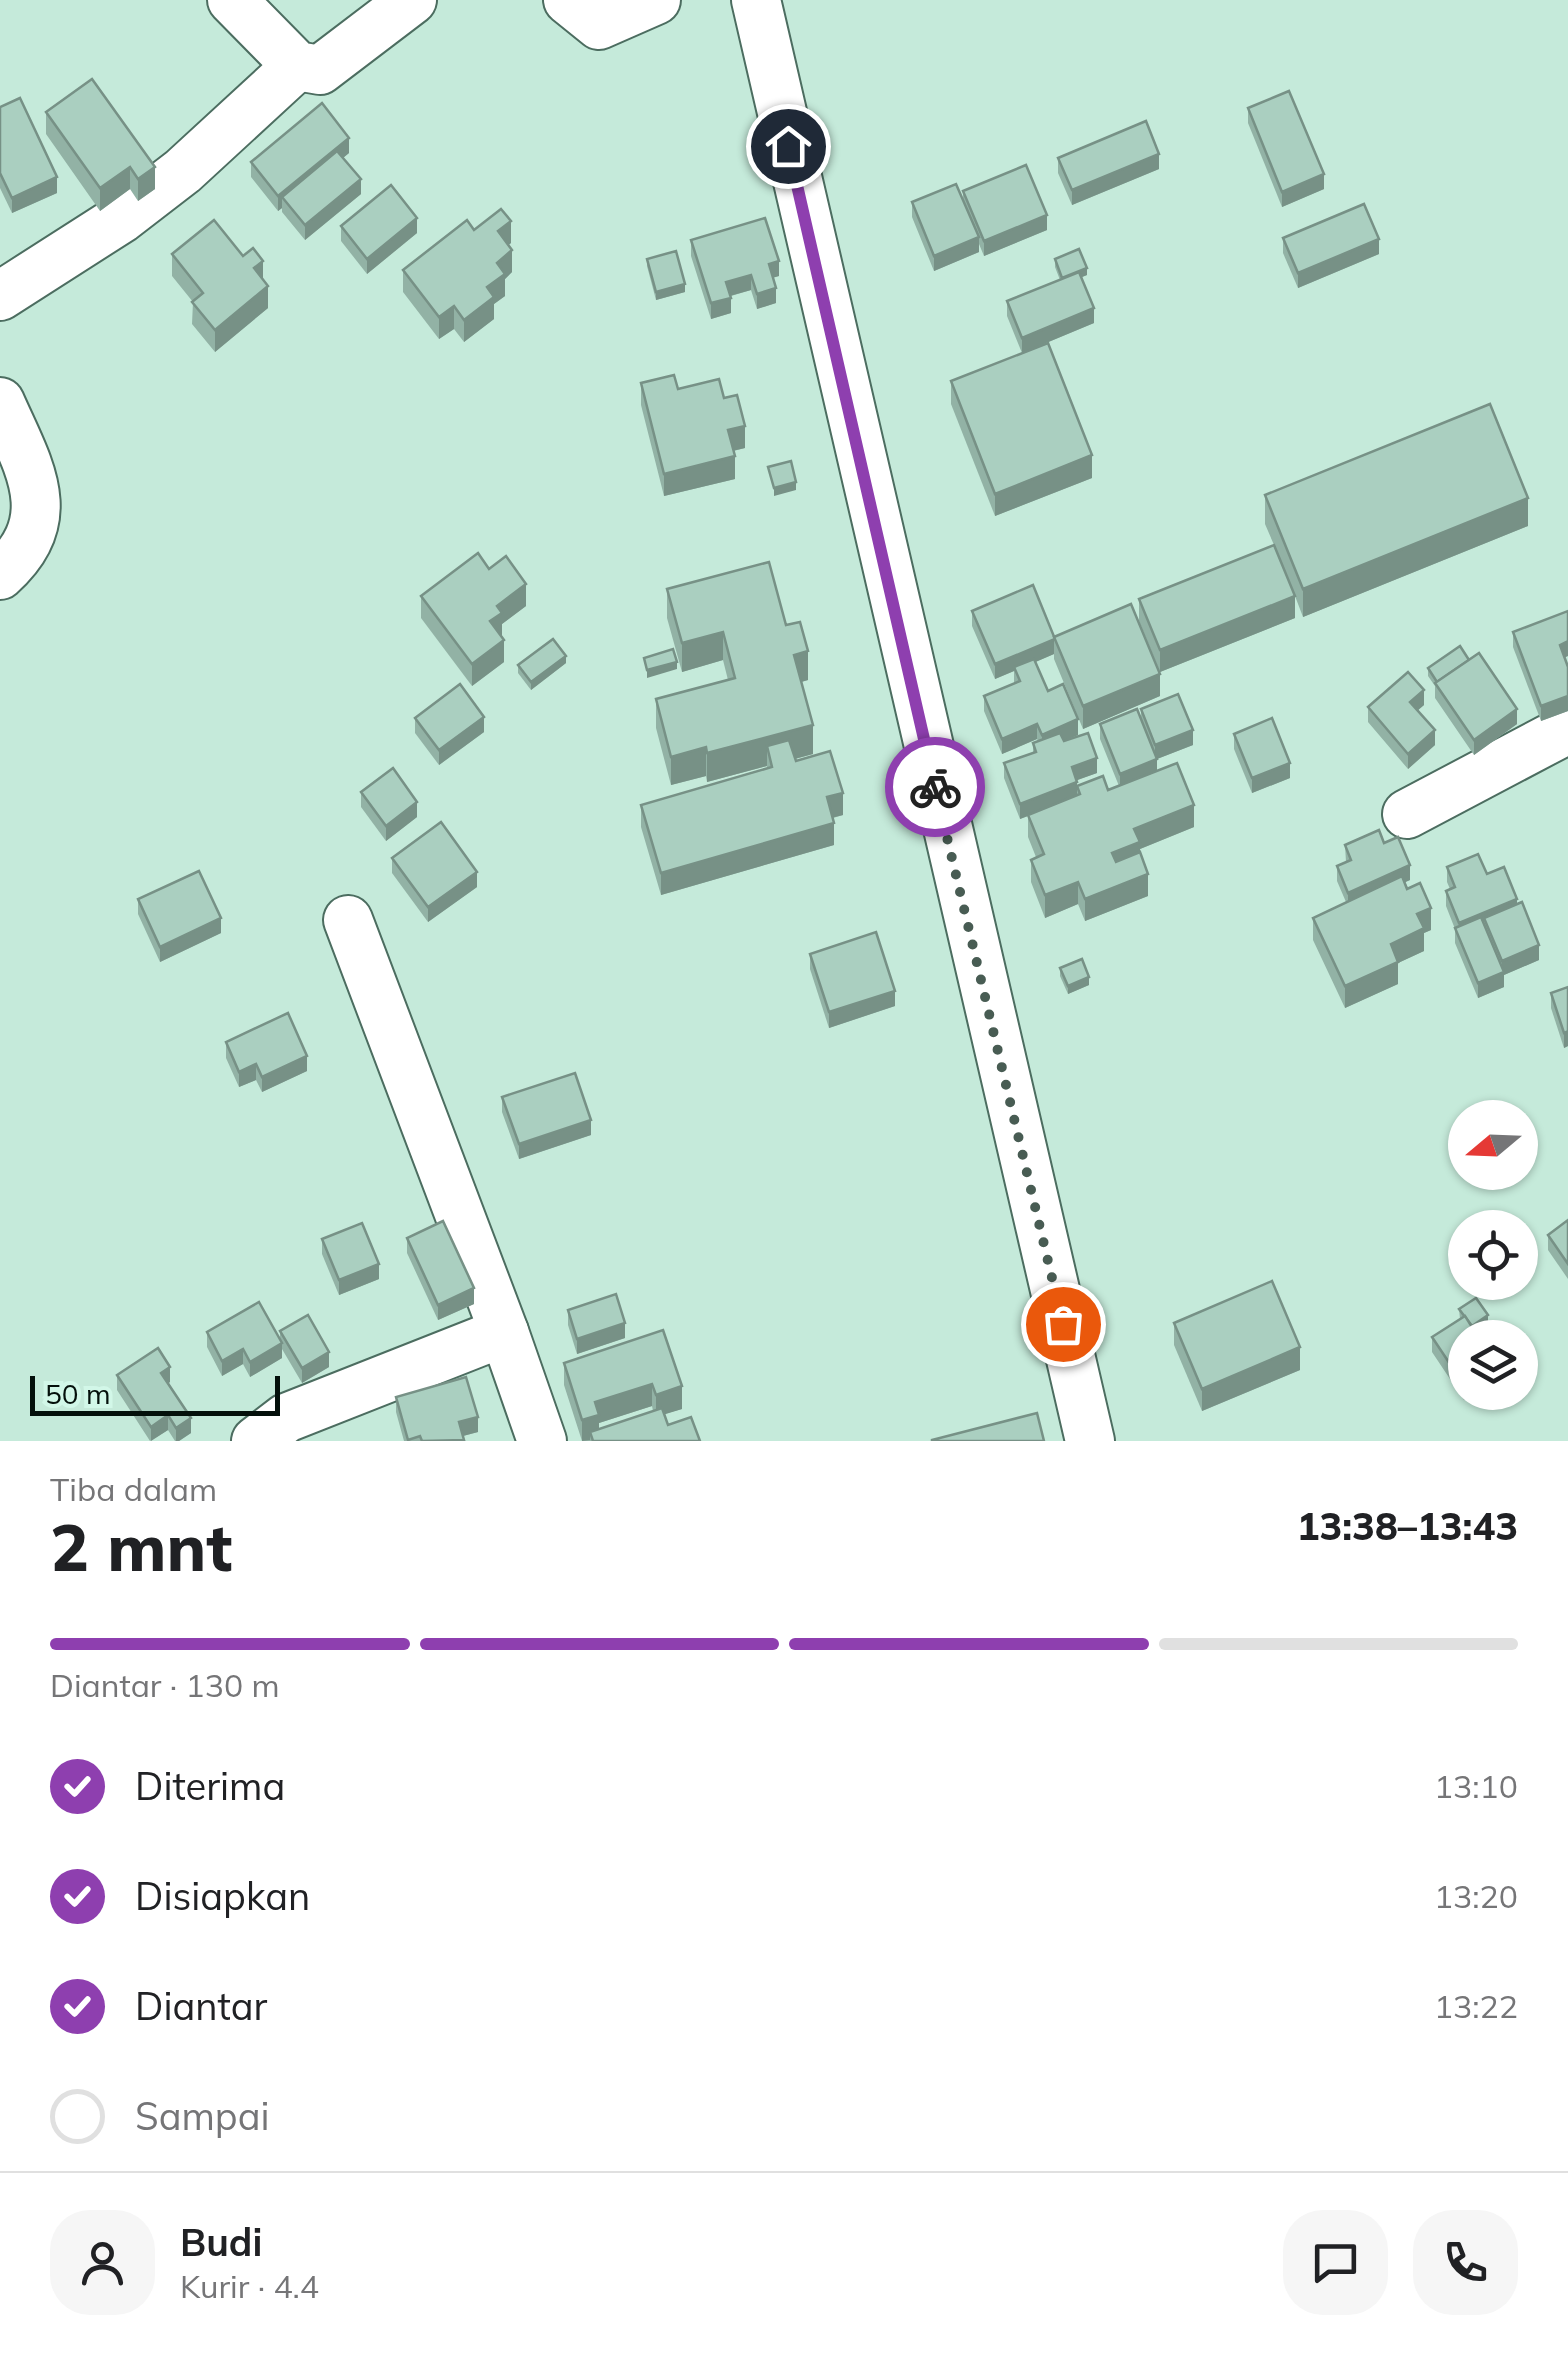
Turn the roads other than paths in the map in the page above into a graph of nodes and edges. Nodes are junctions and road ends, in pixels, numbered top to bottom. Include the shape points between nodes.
1 (232, 0) edge
2 (412, 0) edge
3 (568, 0) edge
4 (656, 0) edge
5 (756, 0) edge
6 (296, 66) junction
7 (0, 296) edge
8 (0, 402) edge
9 (0, 574) edge
10 (1568, 730) edge
11 (1407, 814) dead end
12 (348, 920) dead end
13 (504, 1332) junction
14 (256, 1441) edge
15 (542, 1441) edge
16 (1090, 1441) edge

1 - 6 street
2 - 6 street via 320,70
3 - 4 street via 599,25
5 - 16 street
6 - 7 street via 183,171
8 - 9 street via 37,485 35,528
10 - 11 street
12 - 13 street
13 - 14 street via 286,1418
13 - 15 street

